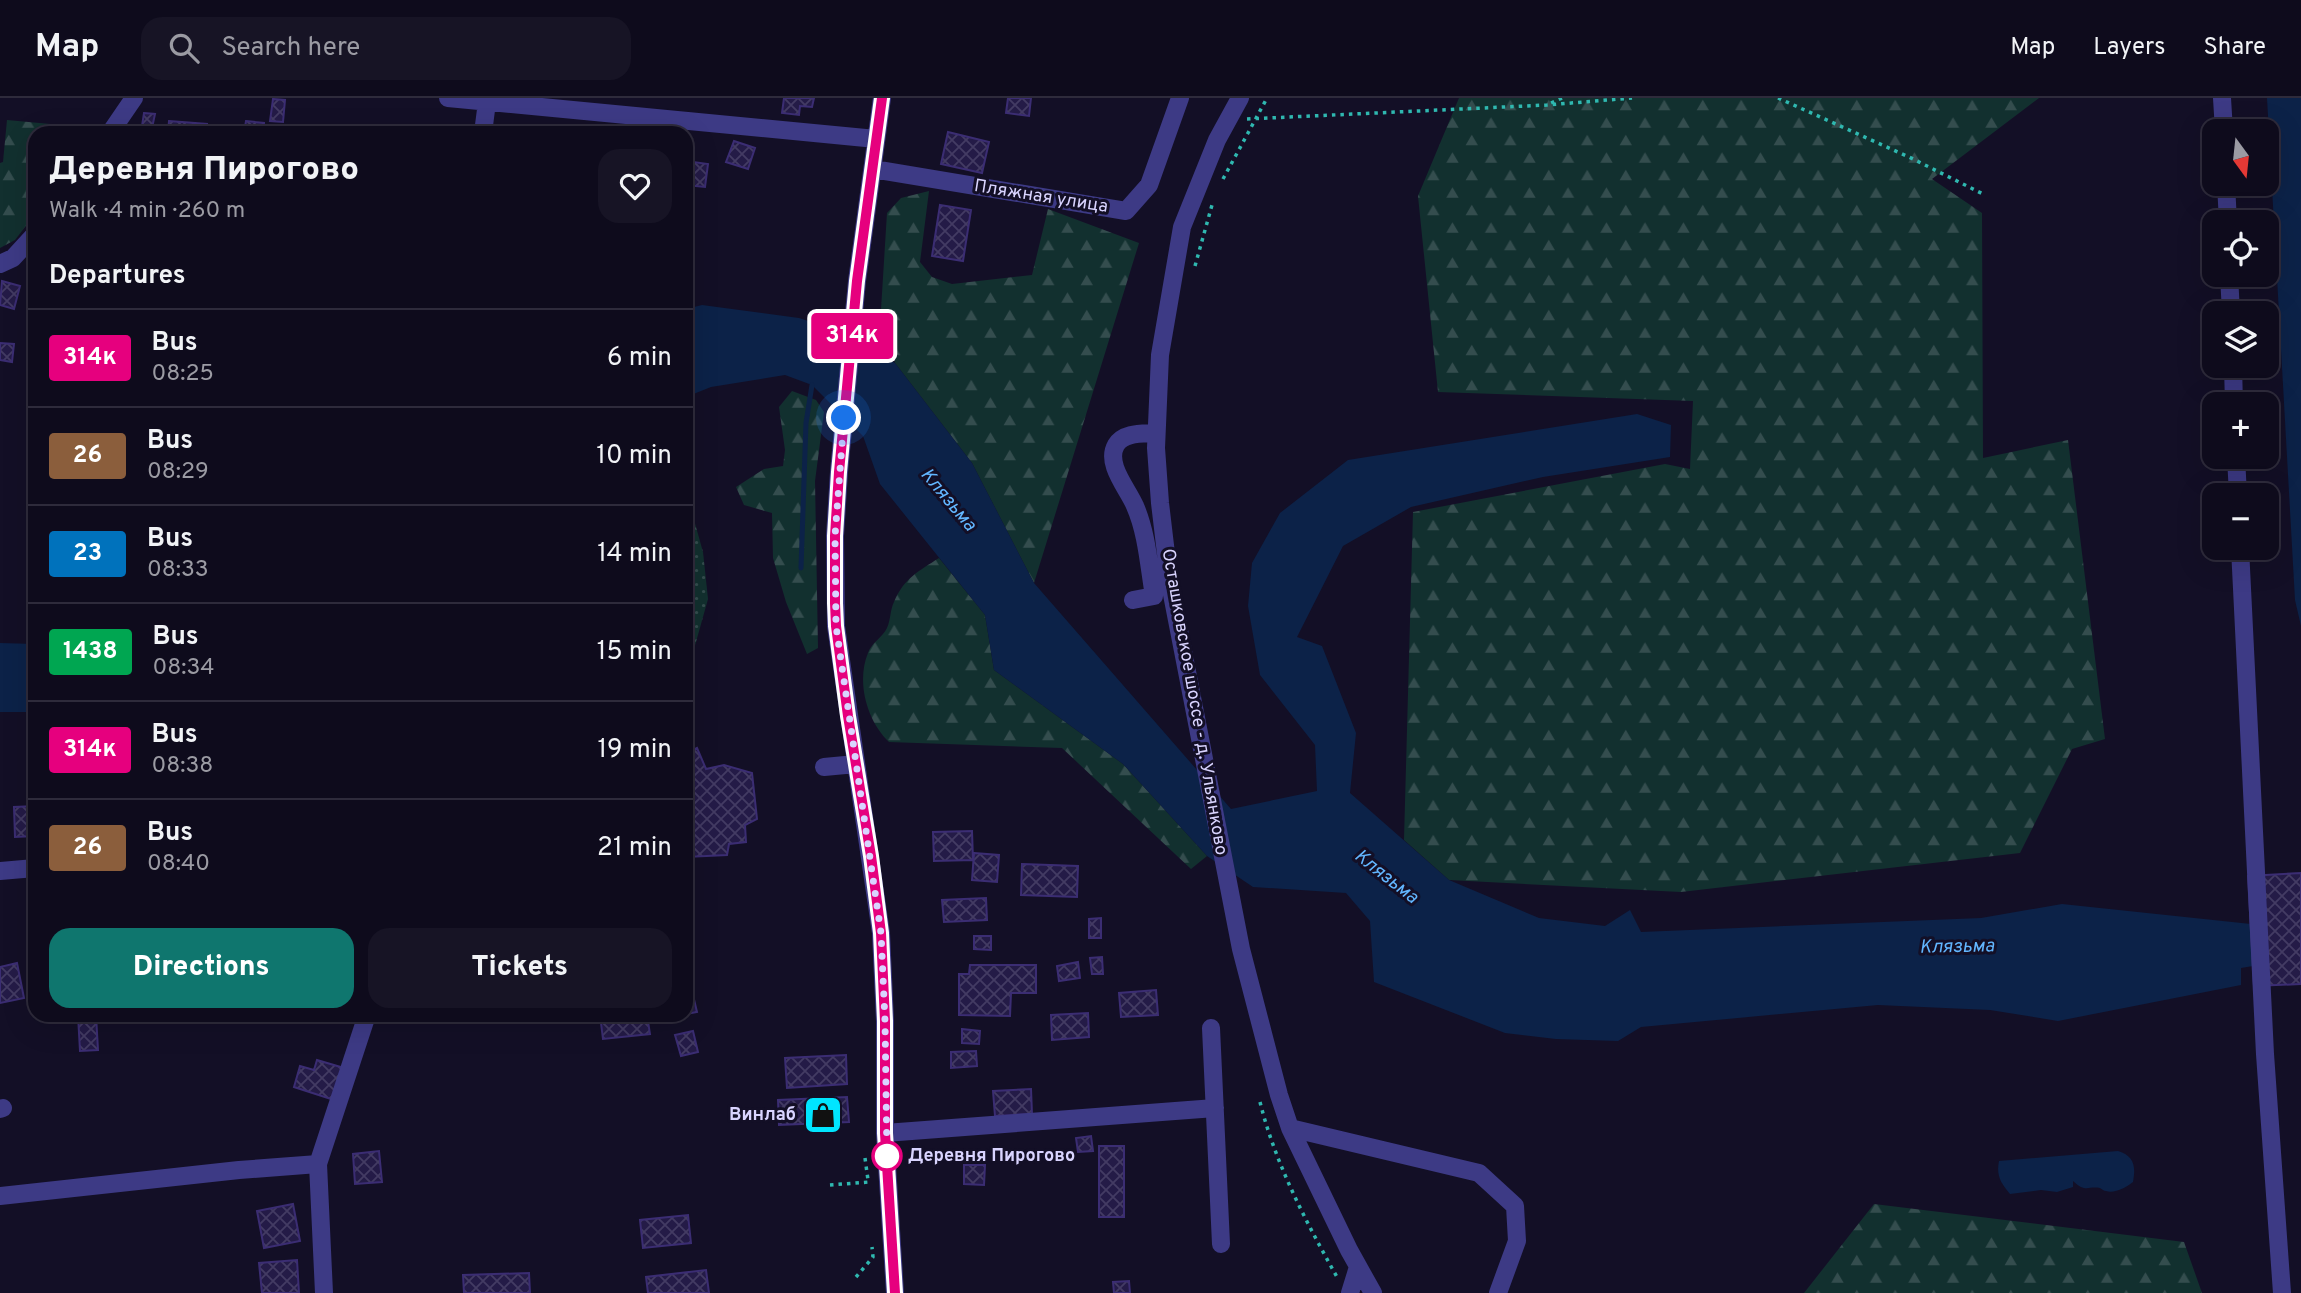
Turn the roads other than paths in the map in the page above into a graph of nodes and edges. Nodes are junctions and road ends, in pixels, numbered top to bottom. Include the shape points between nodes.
1 (134, 98) edge
2 (448, 98) edge
3 (882, 98) edge
4 (1180, 98) edge
5 (1240, 98) edge
6 (2222, 98) edge
7 (506, 101) edge
8 (487, 102) junction
9 (2223, 119) edge
10 (115, 126) edge
11 (484, 126) edge
12 (876, 139) junction
13 (873, 169) junction
14 (28, 242) edge
15 (0, 264) edge
16 (1156, 433) junction
17 (2241, 560) edge
18 (1133, 600) dead end
19 (856, 764) junction
20 (824, 767) dead end
21 (28, 869) edge
22 (0, 871) edge
23 (365, 1022) edge
24 (1211, 1028) dead end
25 (1215, 1108) junction
26 (1290, 1128) junction
27 (885, 1133) junction
28 (318, 1164) junction
29 (0, 1196) edge
30 (1221, 1244) dead end
31 (1358, 1266) junction
32 (324, 1293) edge
33 (895, 1293) edge
34 (1350, 1293) edge
35 (1373, 1293) edge
36 (1498, 1293) edge
37 (2282, 1293) edge

1 - 10 street
2 - 8 street
3 - 12 street
4 - 13 street, Пляжная улица via 1149,185 1126,211
5 - 16 street, Осташковское шоссе - д. Ульянково via 1217,140 1182,227 1160,355
6 - 9 street
7 - 8 street
7 - 12 street
8 - 11 street
12 - 13 street
13 - 19 street via 857,281 835,536 836,626
14 - 15 street
16 - 18 street via 1129,435 1117,444 1114,454 1140,521 1154,596
16 - 26 street, Осташковское шоссе - д. Ульянково via 1170,579 1241,949
17 - 37 street via 2264,1040
19 - 20 street
19 - 27 street via 881,933
21 - 22 street
23 - 28 street
24 - 25 street
25 - 27 street
25 - 30 street
26 - 31 street, Осташковское шоссе - д. Ульянково
26 - 36 street via 1479,1172 1515,1206 1517,1241
27 - 33 street
28 - 29 street
28 - 32 street
31 - 34 street
31 - 35 street, Осташковское шоссе - д. Ульянково

